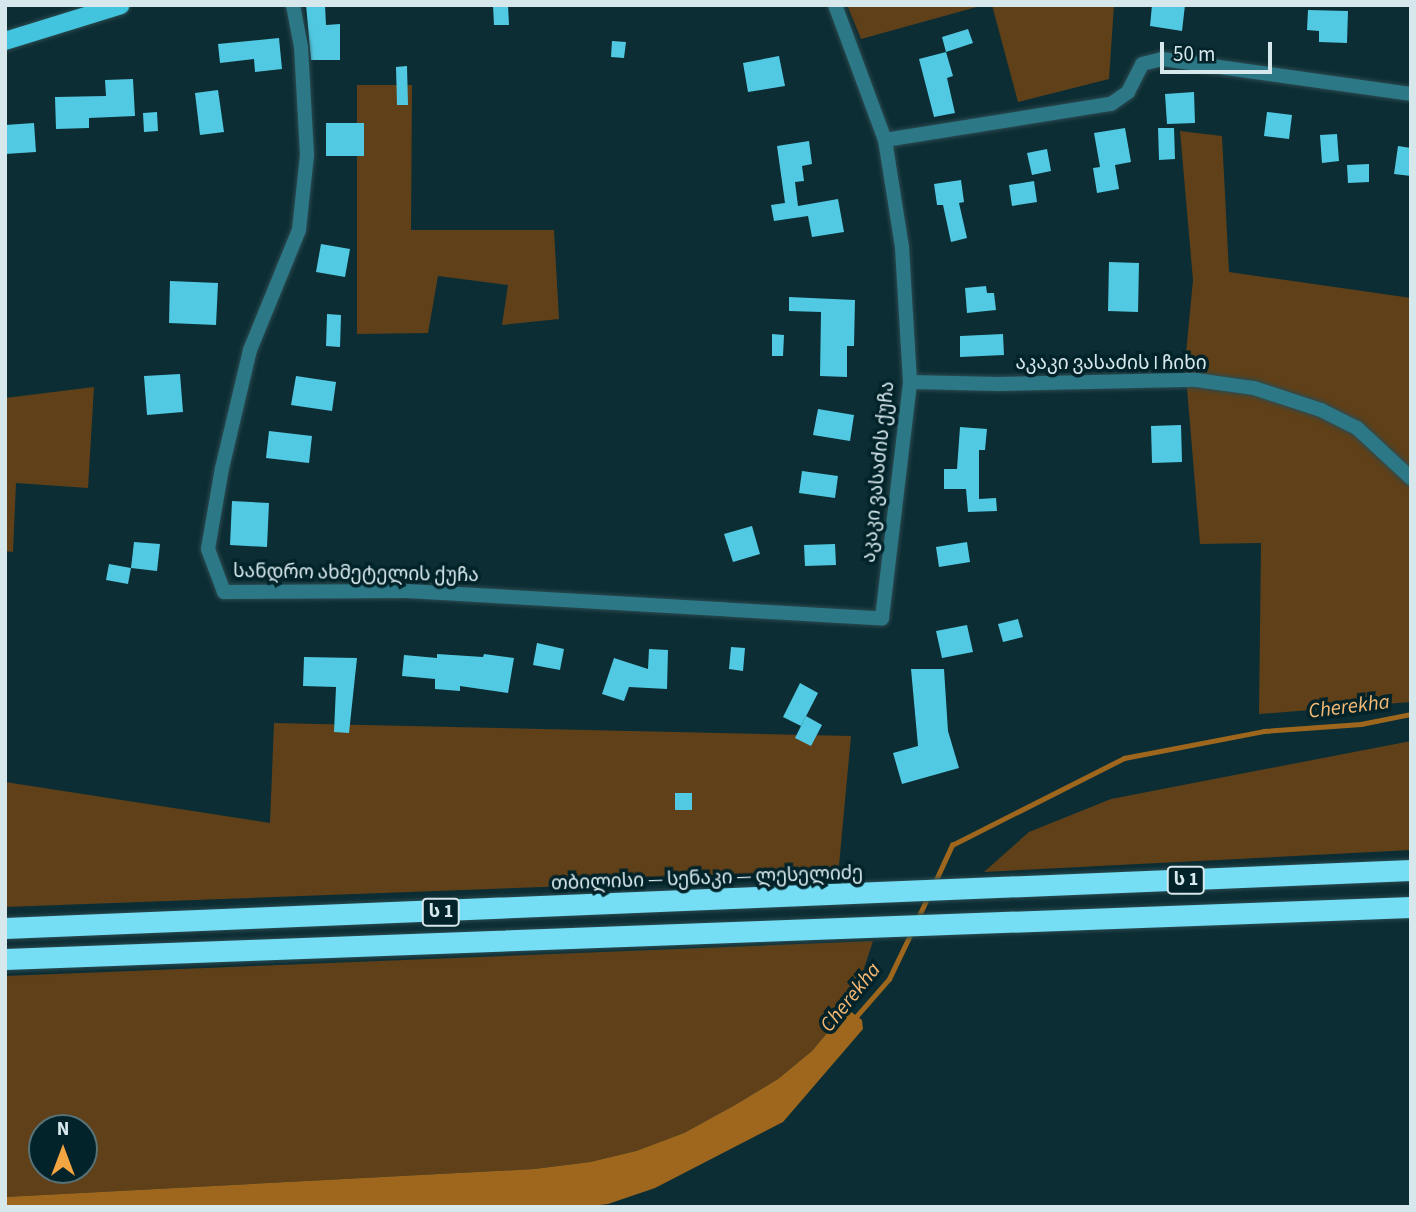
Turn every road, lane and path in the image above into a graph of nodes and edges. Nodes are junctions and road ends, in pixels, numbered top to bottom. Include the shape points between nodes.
1 (121, 5) edge
2 (293, 5) edge
3 (835, 5) edge
4 (99, 9) edge
5 (5, 41) edge
6 (1411, 94) edge
7 (886, 141) junction
8 (910, 382) junction
9 (1411, 478) edge
10 (881, 618) joint
11 (1411, 870) edge
12 (1411, 906) edge
13 (5, 928) edge
14 (5, 959) edge

1 - 4 main road
2 - 10 street, სანდრო ახმეტელის ქუჩა via 301,47 307,155 299,230 250,350 222,468 208,549 224,592 407,591
3 - 7 street, აკაკი ვასაძის ქუჩა
4 - 5 main road
6 - 7 street via 1162,58 1142,64 1128,92 1111,104
7 - 8 street, აკაკი ვასაძის ქუჩა via 902,247
8 - 9 street, აკაკი ვასაძის I ჩიხი via 1196,380 1254,388 1357,428
8 - 10 street, აკაკი ვასაძის ქუჩა
11 - 13 highway, თბილისი — სენაკი — ლესელიძე / ს 1
12 - 14 highway, ს 1

